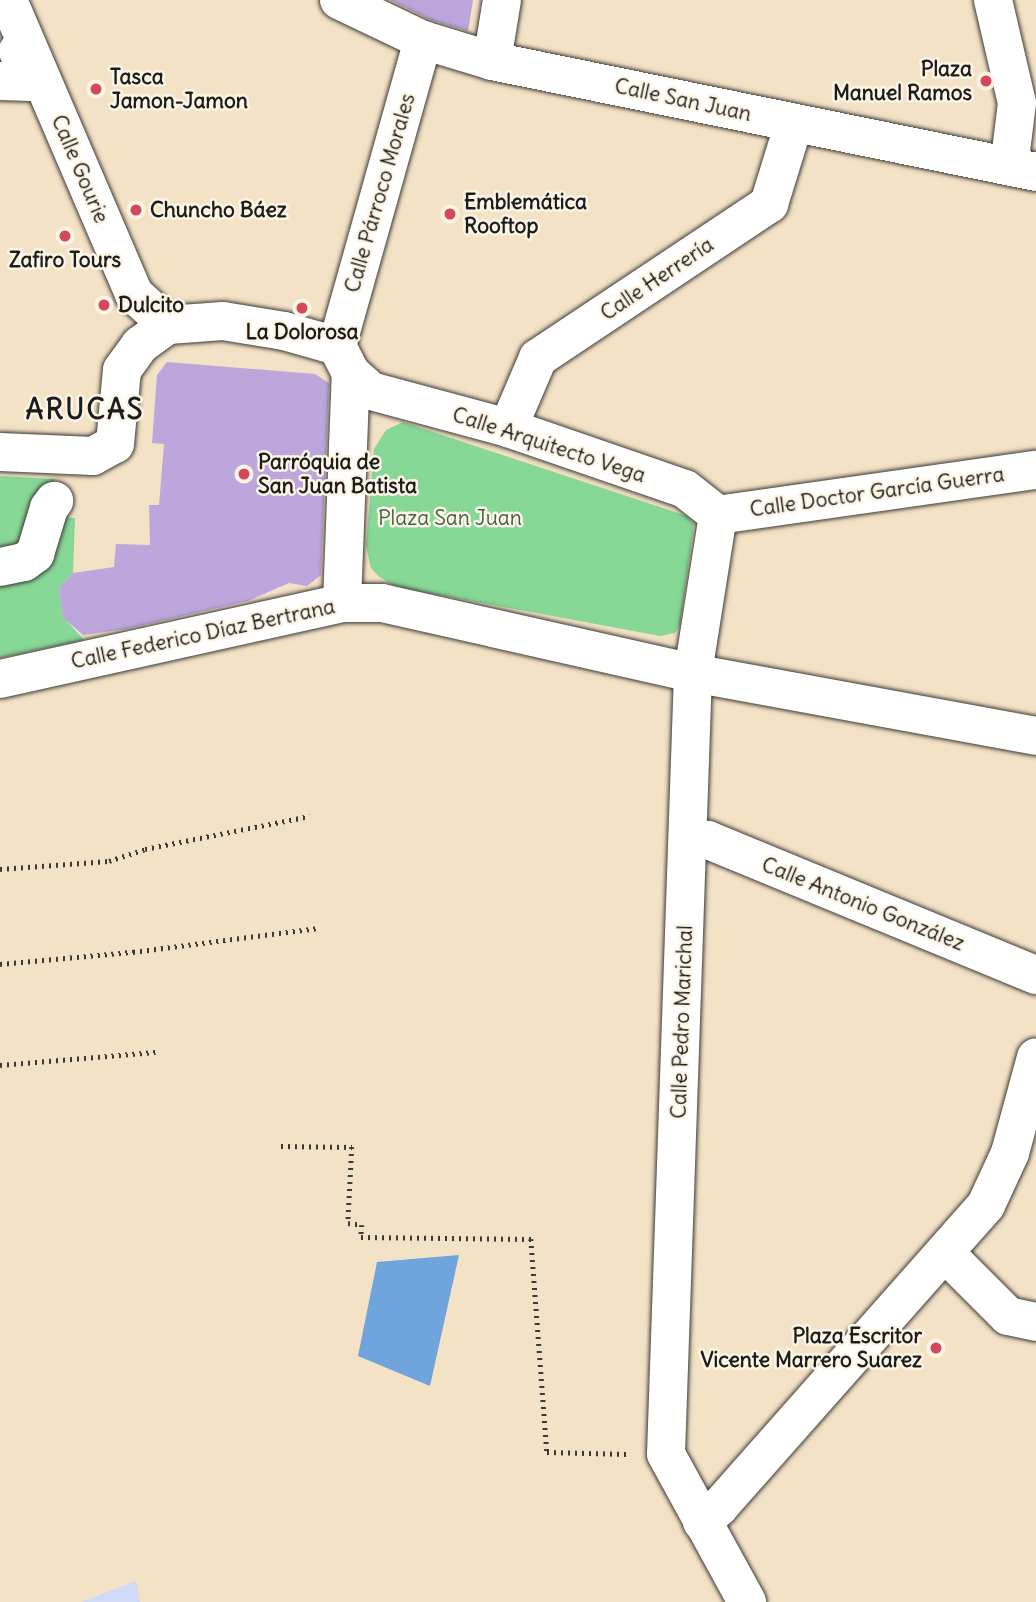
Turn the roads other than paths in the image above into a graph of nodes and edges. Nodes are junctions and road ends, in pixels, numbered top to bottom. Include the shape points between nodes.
1 (8, 0) edge
2 (339, 0) edge
3 (502, 0) edge
4 (993, 0) edge
5 (0, 8) edge
6 (423, 40) junction
7 (492, 61) junction
8 (0, 81) edge
9 (794, 123) junction
10 (1022, 170) edge
11 (168, 325) junction
12 (353, 370) junction
13 (508, 428) junction
14 (0, 452) edge
15 (1036, 470) edge
16 (54, 502) dead end
17 (718, 515) junction
18 (0, 567) edge
19 (342, 603) junction
20 (693, 673) junction
21 (0, 678) edge
22 (1036, 736) edge
23 (688, 840) junction
24 (1036, 975) edge
25 (1036, 1057) edge
26 (948, 1251) junction
27 (1036, 1322) edge
28 (702, 1522) junction
29 (747, 1602) edge

1 - 11 street, Calle Gourie via 134,294
2 - 6 street, Calle San Juan
3 - 7 street
4 - 10 street via 1017,103
5 - 8 street via 31,82
6 - 7 street, Calle San Juan
6 - 12 street, Calle Párroco Morales
7 - 9 street, Calle San Juan
9 - 10 street, Calle San Juan
9 - 13 street, Calle Herrería via 769,204 538,358
11 - 12 street, Calle Arquitecto Vega via 223,321 284,331
11 - 14 street via 140,345 122,370 115,444 93,456
12 - 13 street, Calle Arquitecto Vega
12 - 19 street, Calle Párroco Morales
13 - 17 street, Calle Arquitecto Vega via 685,489
15 - 17 street, Calle Doctor García Guerra
16 - 18 street via 35,554 24,562
17 - 20 street, Calle Pedro Marichal
19 - 20 street, Calle Federico Díaz Bertrana via 382,603
19 - 21 street, Calle Federico Díaz Bertrana
20 - 22 street, Calle Federico Díaz Bertrana
20 - 23 street, Calle Pedro Marichal
23 - 24 street, Calle Antonio González via 708,840
23 - 28 street, Calle Pedro Marichal via 666,1454
25 - 26 street via 1010,1153 986,1205
26 - 27 street via 1008,1315
26 - 28 street
28 - 29 street, Calle Pedro Marichal

